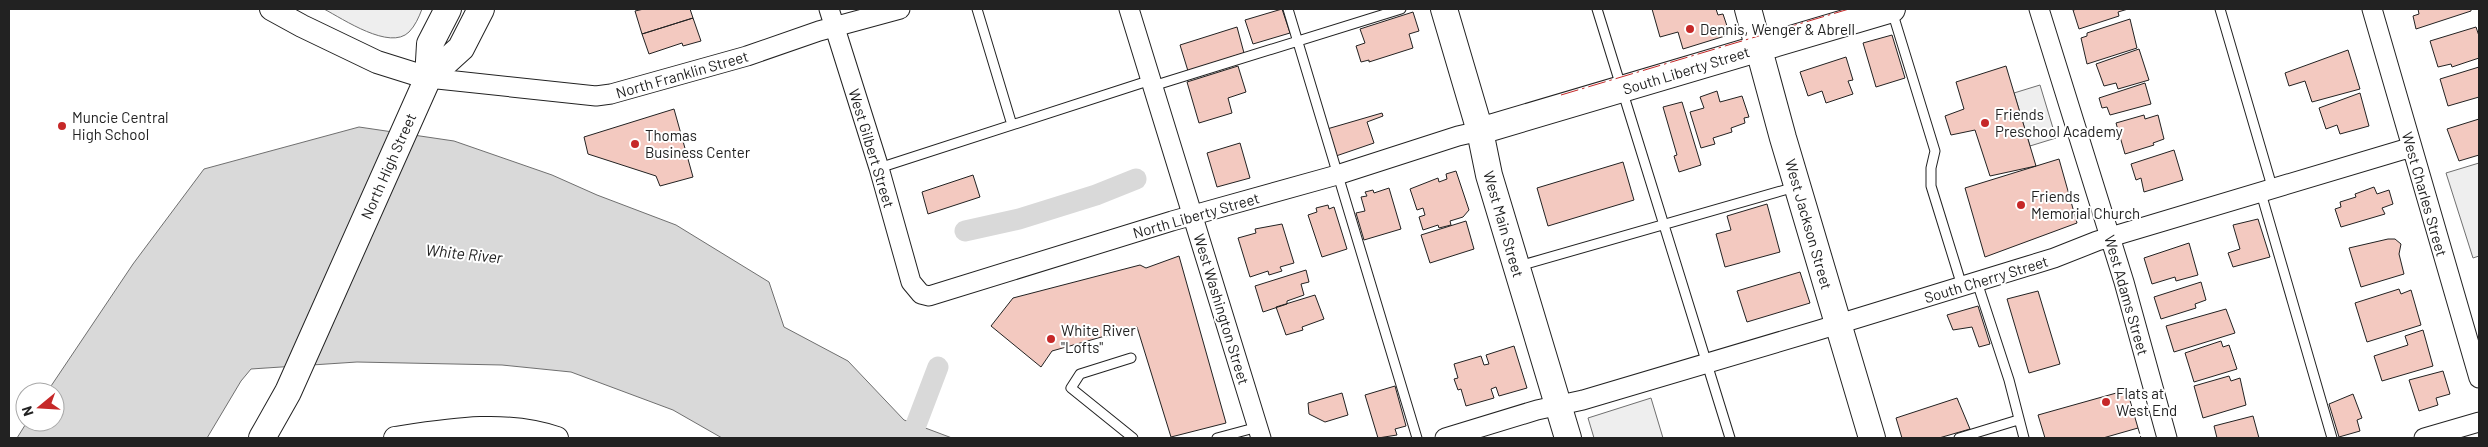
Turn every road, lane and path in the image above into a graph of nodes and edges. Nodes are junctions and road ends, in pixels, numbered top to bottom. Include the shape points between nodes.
1 (271, 9) edge
2 (448, 9) edge
3 (481, 9) edge
4 (829, 9) edge
5 (900, 9) edge
6 (977, 9) edge
7 (1129, 9) edge
8 (1288, 9) edge
9 (1401, 9) edge
10 (1444, 9) edge
11 (1597, 9) edge
12 (1748, 9) edge
13 (1891, 9) edge
14 (2039, 9) edge
15 (2220, 9) edge
16 (2372, 9) edge
17 (834, 27) junction
18 (1298, 41) junction
19 (1759, 48) junction
20 (428, 78) junction
21 (1152, 83) junction
22 (1621, 90) junction
23 (1012, 125) junction
24 (1480, 131) junction
25 (2412, 147) junction
26 (879, 168) junction
27 (1338, 175) junction
28 (1798, 186) junction
29 (2267, 191) junction
30 (1192, 216) junction
31 (1663, 225) junction
32 (2110, 238) junction
33 (1517, 267) junction
34 (1970, 284) junction
35 (914, 288) joint
36 (1838, 324) junction
37 (1131, 358) dead end
38 (1706, 363) junction
39 (2479, 378) edge
40 (1558, 405) junction
41 (2018, 420) junction
42 (2479, 422) edge
43 (1260, 433) edge
44 (262, 438) edge
45 (395, 438) edge
46 (558, 438) edge
47 (1133, 438) edge
48 (1217, 438) edge
49 (1417, 438) edge
50 (1445, 438) edge
51 (1568, 438) edge
52 (1730, 438) edge
53 (1872, 438) edge
54 (1959, 438) edge
55 (2024, 438) edge
56 (2166, 438) edge
57 (2332, 438) edge
58 (2424, 438) edge

1 - 20 street via 377,62
2 - 20 main road, North High Street via 430,44
3 - 20 main road, North High Street via 461,48
4 - 17 street, West Gilbert Street
5 - 17 street, North Franklin Street
6 - 23 lane
7 - 21 street, West Washington Street
8 - 18 lane
9 - 18 lane
10 - 24 main road, West Main Street
11 - 22 lane
12 - 19 main road, West Jackson Street
13 - 19 main road, South Liberty Street
13 - 34 lane via 1935,151 1931,168 1932,186
14 - 32 street, West Adams Street
15 - 29 lane
16 - 25 street, West Charles Street
17 - 20 street, North Franklin Street via 747,56 596,96
17 - 26 street, West Gilbert Street
18 - 21 lane
18 - 27 lane
19 - 22 main road, South Liberty Street
19 - 28 main road, West Jackson Street
20 - 44 main road, North High Street via 288,392
21 - 23 lane
21 - 30 street, West Washington Street
22 - 24 main road, South Liberty Street
22 - 31 lane
23 - 26 lane
24 - 27 street, North Liberty Street
24 - 33 main road, West Main Street via 1489,175
25 - 29 street, South Cherry Street
25 - 39 street, West Charles Street
26 - 35 street, West Gilbert Street
27 - 30 street, North Liberty Street
27 - 49 lane
28 - 31 lane
28 - 36 main road, West Jackson Street
29 - 32 street, South Cherry Street
29 - 57 lane
30 - 35 street, North Liberty Street via 929,296
30 - 43 street, West Washington Street
31 - 33 lane
31 - 38 lane
32 - 34 street, South Cherry Street
32 - 56 street, West Adams Street
33 - 40 main road, West Main Street
34 - 36 street, South Cherry Street
34 - 41 lane via 2009,380
36 - 38 street, South Cherry Street
36 - 53 main road, West Jackson Street
37 - 47 lane via 1080,374 1072,388
38 - 40 street, South Cherry Street
38 - 52 lane
40 - 50 street, South Cherry Street
40 - 51 main road, West Main Street
41 - 54 lane
41 - 55 lane
42 - 58 street
43 - 48 lane
45 - 46 street via 496,428

